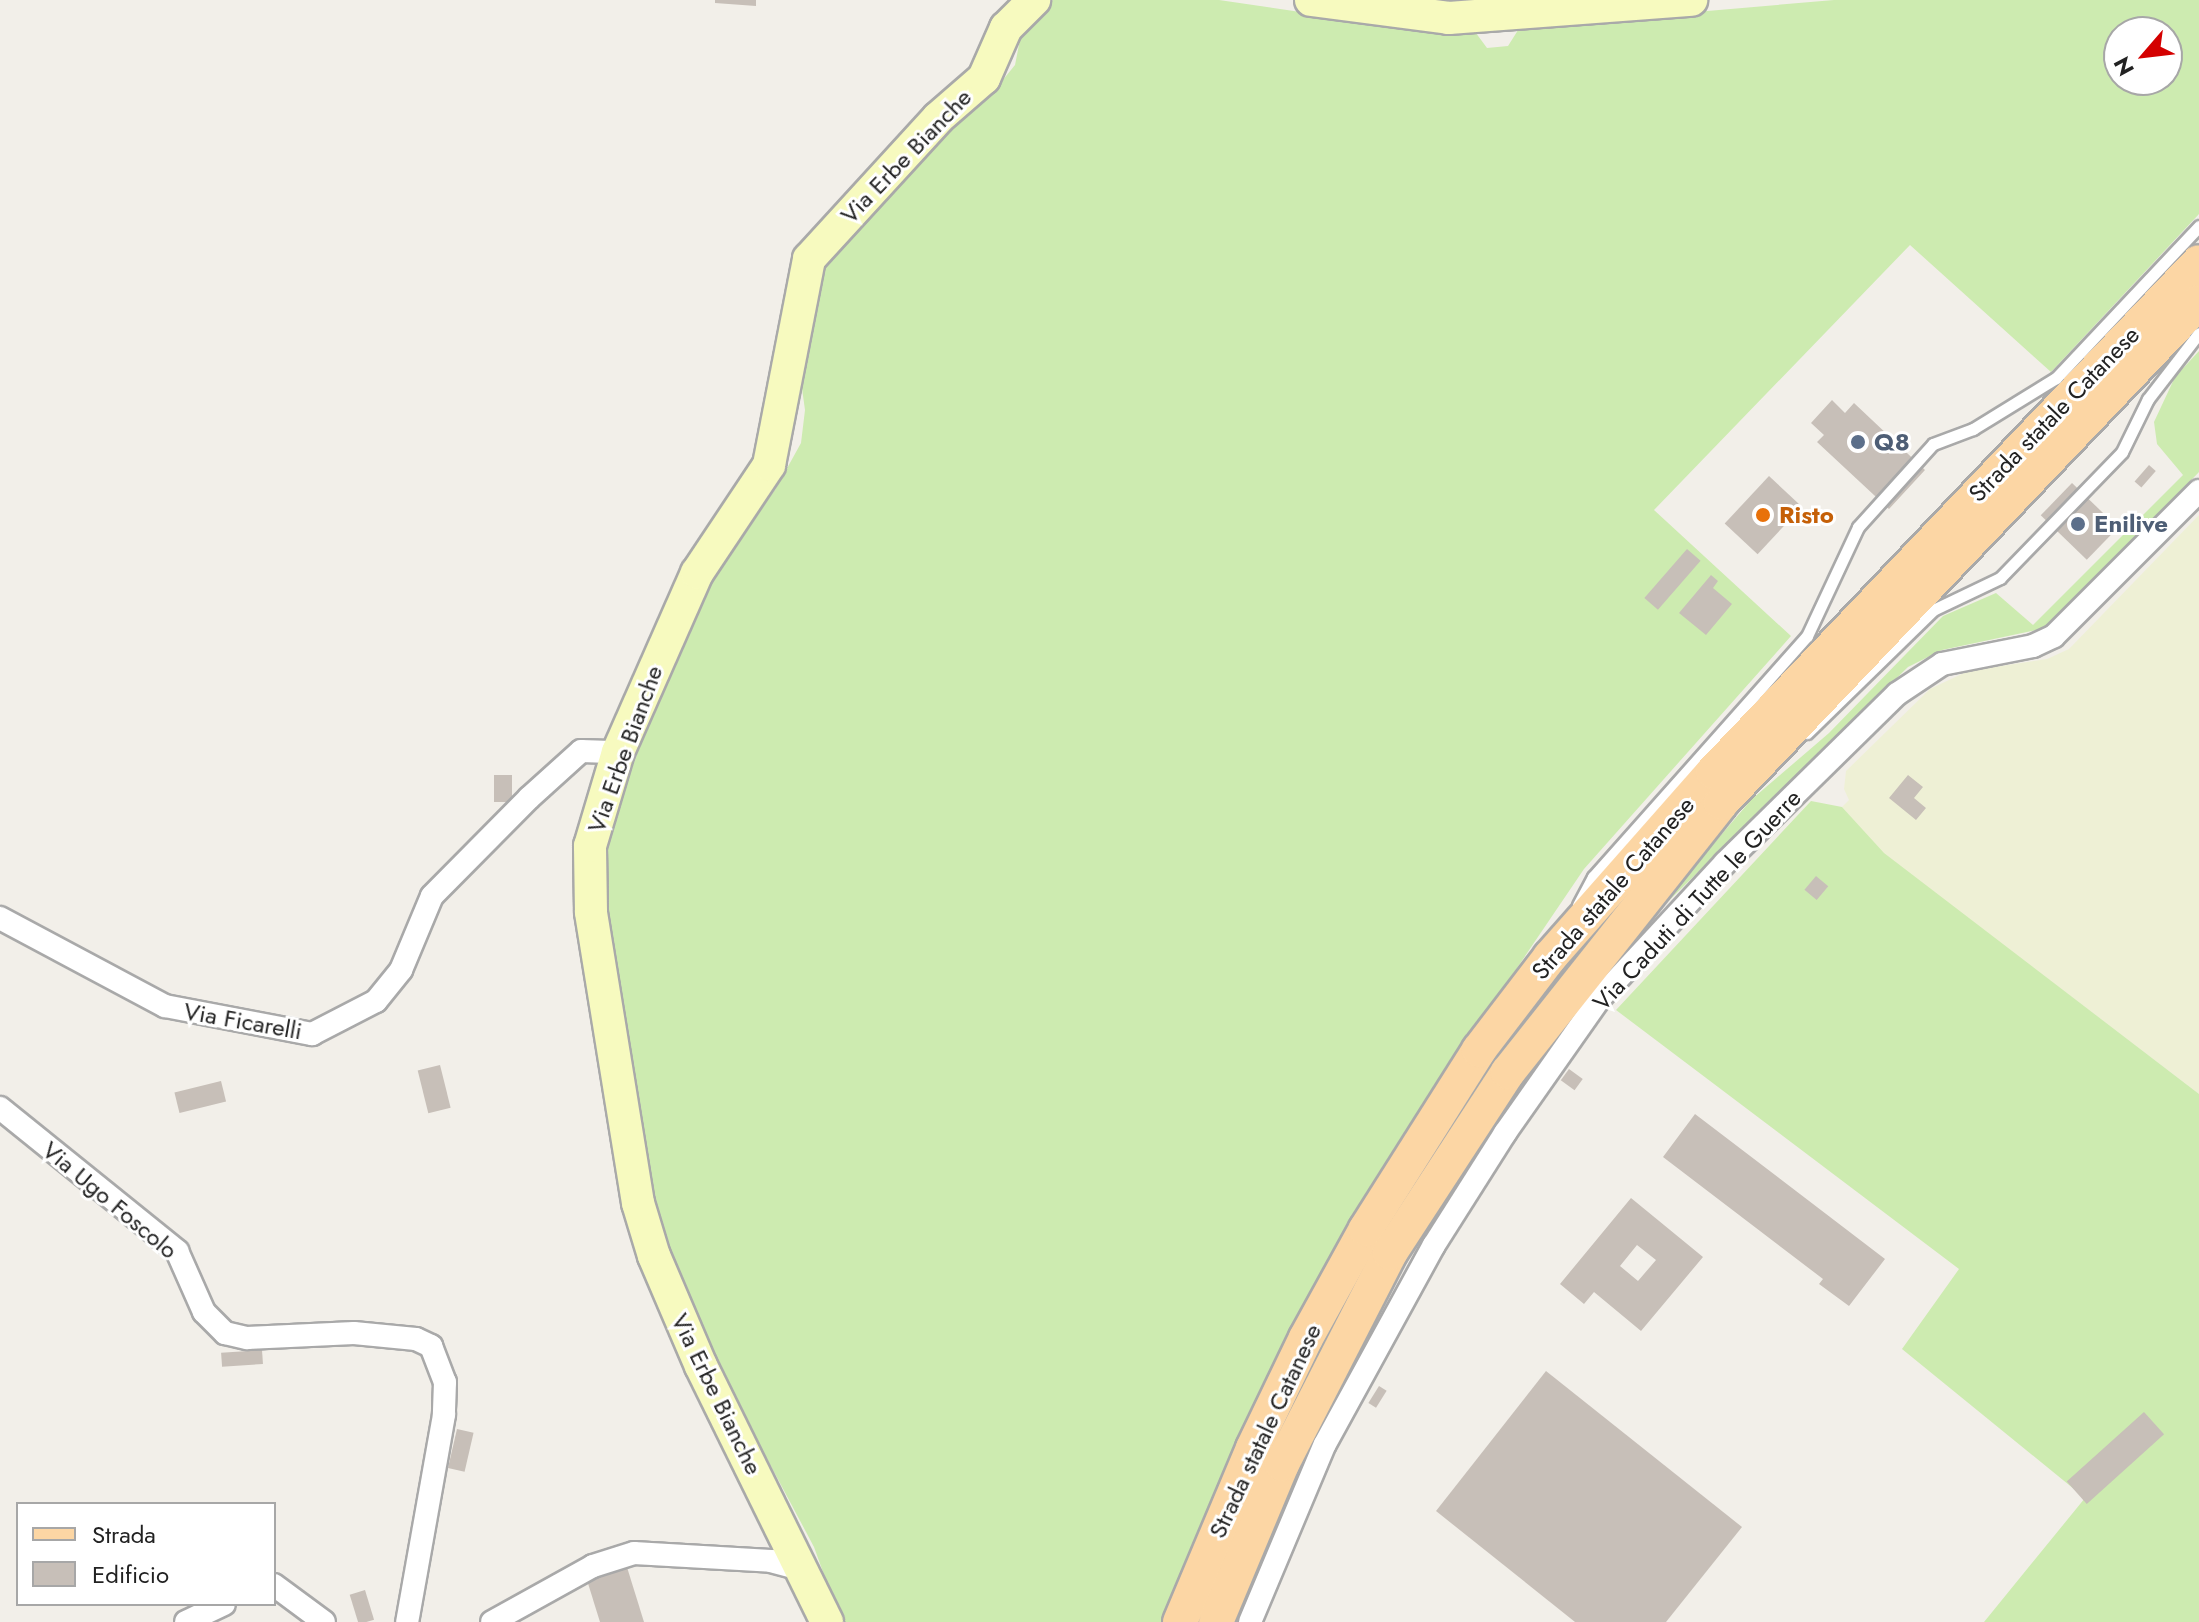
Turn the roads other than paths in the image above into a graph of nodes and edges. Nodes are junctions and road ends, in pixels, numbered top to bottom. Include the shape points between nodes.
1 (1034, 0) edge
2 (1311, 0) edge
3 (1691, 0) edge
4 (1505, 8) edge
5 (2199, 226) edge
6 (2199, 262) edge
7 (2199, 302) edge
8 (2199, 333) edge
9 (2199, 491) edge
10 (618, 752) junction
11 (1762, 760) junction
12 (0, 918) edge
13 (1550, 957) junction
14 (0, 1108) edge
15 (804, 1570) junction
16 (276, 1586) edge
17 (220, 1606) edge
18 (186, 1622) edge
19 (324, 1622) edge
20 (407, 1622) edge
21 (496, 1622) edge
22 (827, 1622) edge
23 (1180, 1622) edge
24 (1216, 1622) edge
25 (1250, 1622) edge

1 - 10 street, Via Erbe Bianche via 1006,28 984,78 938,118 809,259 769,465 697,573
2 - 4 street via 1449,18
3 - 4 street
5 - 13 lane via 2056,378 1973,429 1933,444 1858,527 1807,636 1593,877
6 - 13 main road, Strada statale Catanese via 1713,772
7 - 11 main road, Strada statale Catanese
8 - 11 lane via 2148,399 2122,452 2000,578 1933,610 1820,725
9 - 25 street, Via Caduti di Tutte le Guerre via 2054,636 2033,646 1942,664 1897,694 1725,863 1600,998 1434,1245 1325,1444
10 - 12 street, Via Ficarelli via 581,751 529,798 432,896 401,970 376,1001 312,1034 165,1006
10 - 15 street, Via Erbe Bianche via 587,874 638,1203 654,1256 701,1366
11 - 24 main road, Strada statale Catanese via 1573,986 1445,1164 1390,1253 1322,1383
13 - 23 main road, Strada statale Catanese via 1479,1050 1351,1256 1253,1448
14 - 20 street, Via Ugo Foscolo via 177,1251 204,1312 225,1333 247,1338 354,1333 416,1339 431,1346 445,1382 444,1415
15 - 21 street via 771,1561 634,1553 593,1566
15 - 22 street, Via Erbe Bianche
16 - 19 street
17 - 18 street

